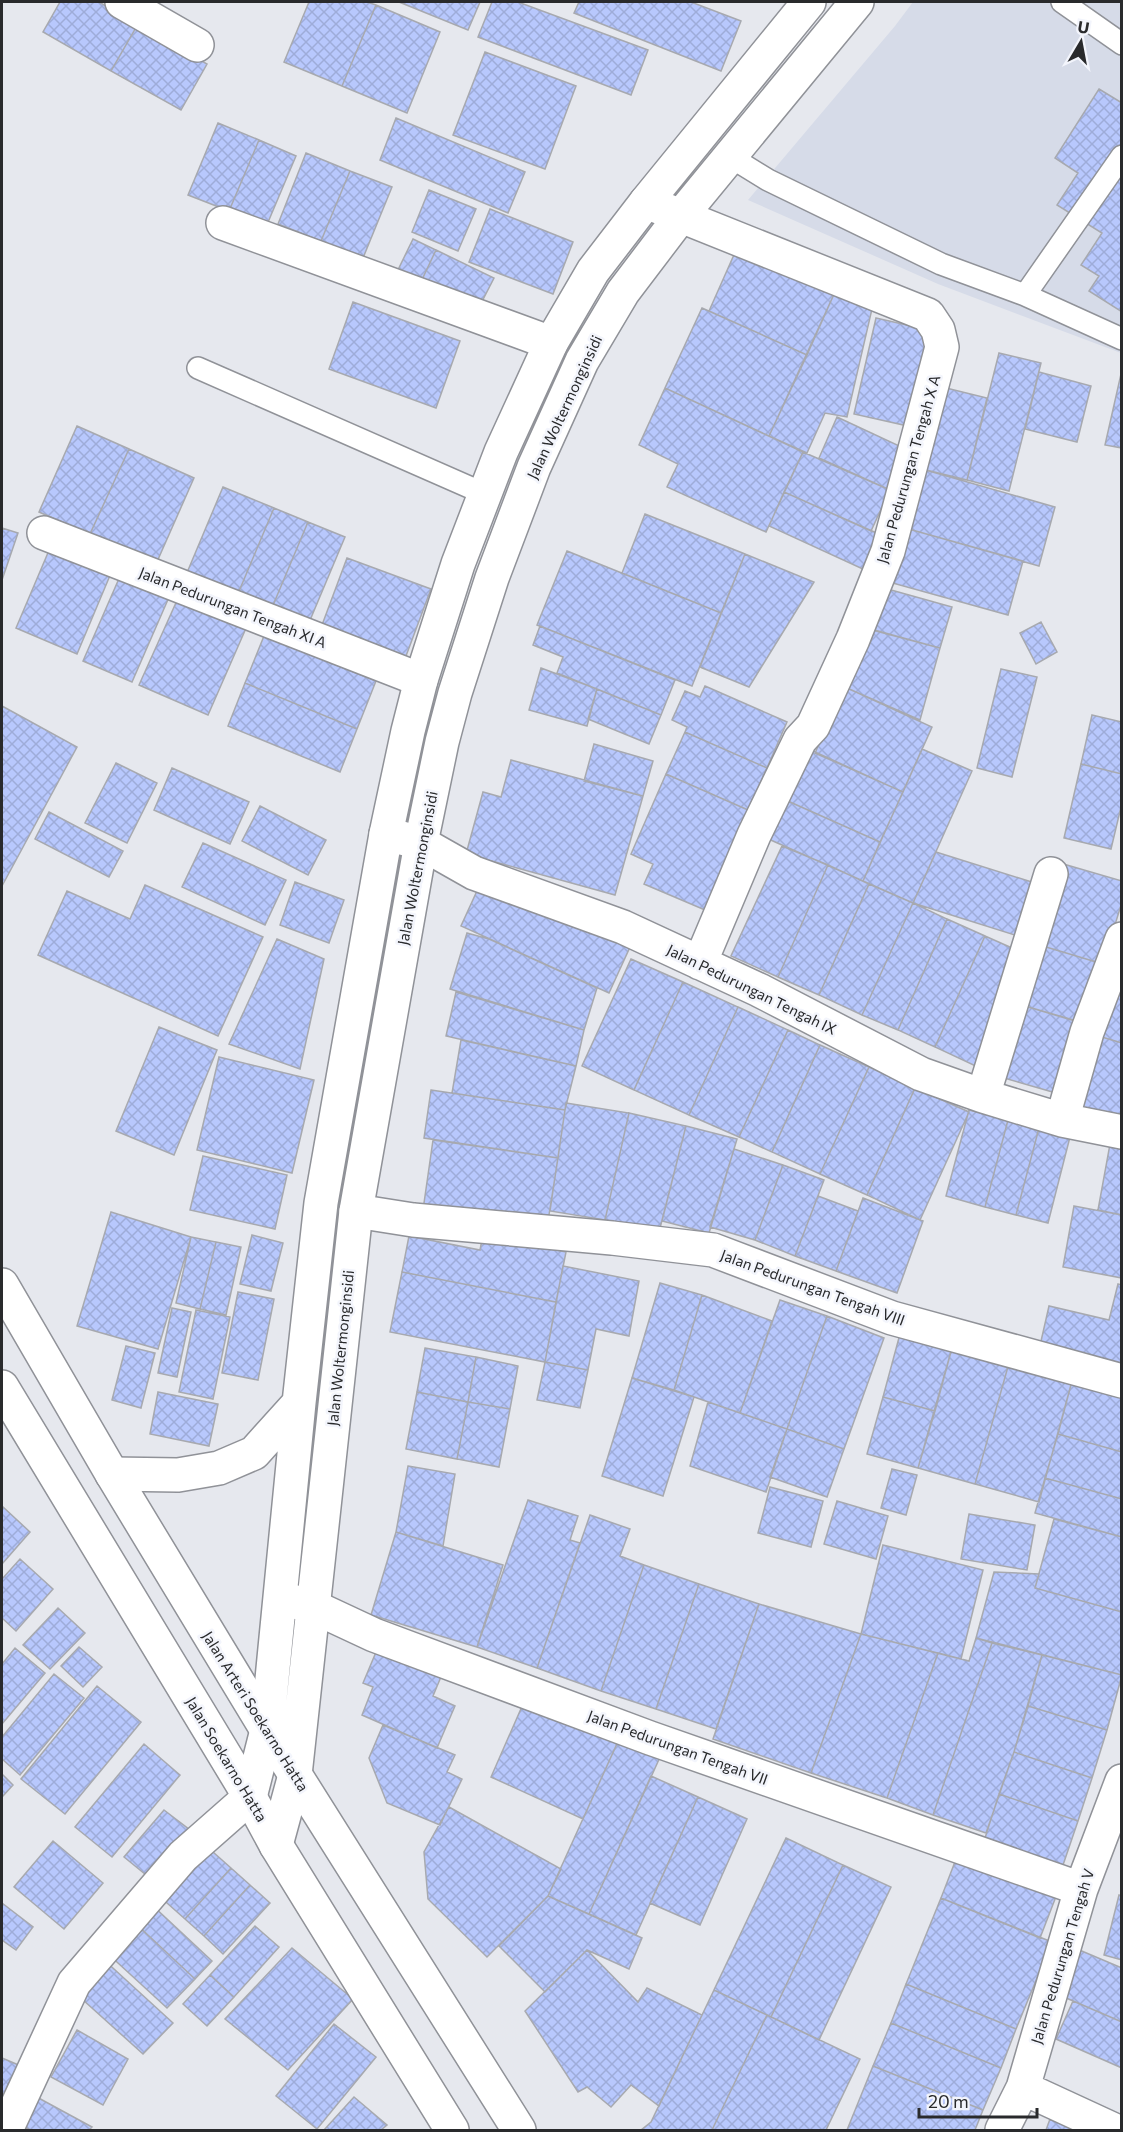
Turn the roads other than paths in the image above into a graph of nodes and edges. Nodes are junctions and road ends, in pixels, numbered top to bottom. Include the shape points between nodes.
1 (122, 2) edge
2 (856, 2) edge
3 (1062, 2) edge
4 (797, 7) edge
5 (1122, 44) edge
6 (197, 45) dead end
7 (729, 156) junction
8 (1122, 156) edge
9 (646, 202) junction
10 (680, 217) junction
11 (223, 223) dead end
12 (1025, 295) junction
13 (1122, 339) edge
14 (551, 343) junction
15 (198, 368) dead end
16 (485, 494) junction
17 (44, 533) dead end
18 (421, 680) junction
19 (386, 834) junction
20 (421, 843) junction
21 (1051, 874) dead end
22 (1122, 939) edge
23 (700, 963) junction
24 (983, 1096) junction
25 (1062, 1120) junction
26 (1122, 1132) edge
27 (356, 1212) junction
28 (2, 1285) edge
29 (1122, 1381) edge
30 (2, 1387) edge
31 (298, 1403) junction
32 (112, 1474) junction
33 (279, 1597) junction
34 (314, 1607) junction
35 (267, 1730) junction
36 (295, 1775) junction
37 (1122, 1781) edge
38 (250, 1797) junction
39 (276, 1845) junction
40 (1081, 1889) junction
41 (1023, 2088) junction
42 (6, 2130) edge
43 (452, 2130) edge
44 (519, 2130) edge
45 (1002, 2130) edge
46 (1114, 2130) edge

1 - 6 main road
2 - 7 main road, Jalan Woltermonginsidi
3 - 5 lane
4 - 9 main road
7 - 10 main road, Jalan Woltermonginsidi
7 - 12 lane via 768,180 941,264
8 - 12 lane
9 - 10 main road, Jalan Pedurungan Tengah X A
9 - 14 main road via 593,271
10 - 20 main road, Jalan Woltermonginsidi via 622,292 582,361 534,467 492,578 455,693
10 - 23 main road, Jalan Pedurungan Tengah X A via 928,315 938,330 942,347 888,550 853,639 813,726 800,740 754,835
11 - 14 main road
12 - 13 lane
14 - 16 main road
15 - 16 lane
16 - 18 main road
17 - 18 main road, Jalan Pedurungan Tengah XI A
18 - 19 main road
19 - 20 main road, Jalan Pedurungan Tengah IX
19 - 31 main road via 321,1203
20 - 23 main road, Jalan Pedurungan Tengah IX via 474,873 623,927
20 - 27 main road, Jalan Woltermonginsidi
21 - 24 main road
22 - 25 main road via 1088,1032
23 - 24 main road, Jalan Pedurungan Tengah IX via 921,1074
24 - 25 main road, Jalan Pedurungan Tengah IX
25 - 26 main road, Jalan Pedurungan Tengah IX
27 - 29 main road, Jalan Pedurungan Tengah VIII via 713,1250 892,1318
27 - 34 main road, Jalan Woltermonginsidi
28 - 32 main road, Jalan Arteri Soekarno Hatta
30 - 38 main road, Jalan Soekarno Hatta
31 - 32 main road via 254,1453 219,1468 178,1475
31 - 33 main road
32 - 35 main road, Jalan Arteri Soekarno Hatta
33 - 34 main road, Jalan Pedurungan Tengah VII
33 - 35 main road
34 - 36 main road, Jalan Woltermonginsidi
34 - 40 main road, Jalan Pedurungan Tengah VII via 374,1635 639,1734
35 - 36 main road, Jalan Arteri Soekarno Hatta
35 - 38 main road
36 - 39 main road, Jalan Woltermonginsidi
36 - 44 main road, Jalan Arteri Soekarno Hatta
37 - 40 main road, Jalan Pedurungan Tengah V
38 - 39 main road, Jalan Soekarno Hatta
38 - 42 main road via 183,1856 74,1983
39 - 43 main road, Jalan Soekarno Hatta
40 - 41 main road, Jalan Pedurungan Tengah V
41 - 45 main road, Jalan Pedurungan Tengah V
41 - 46 main road

